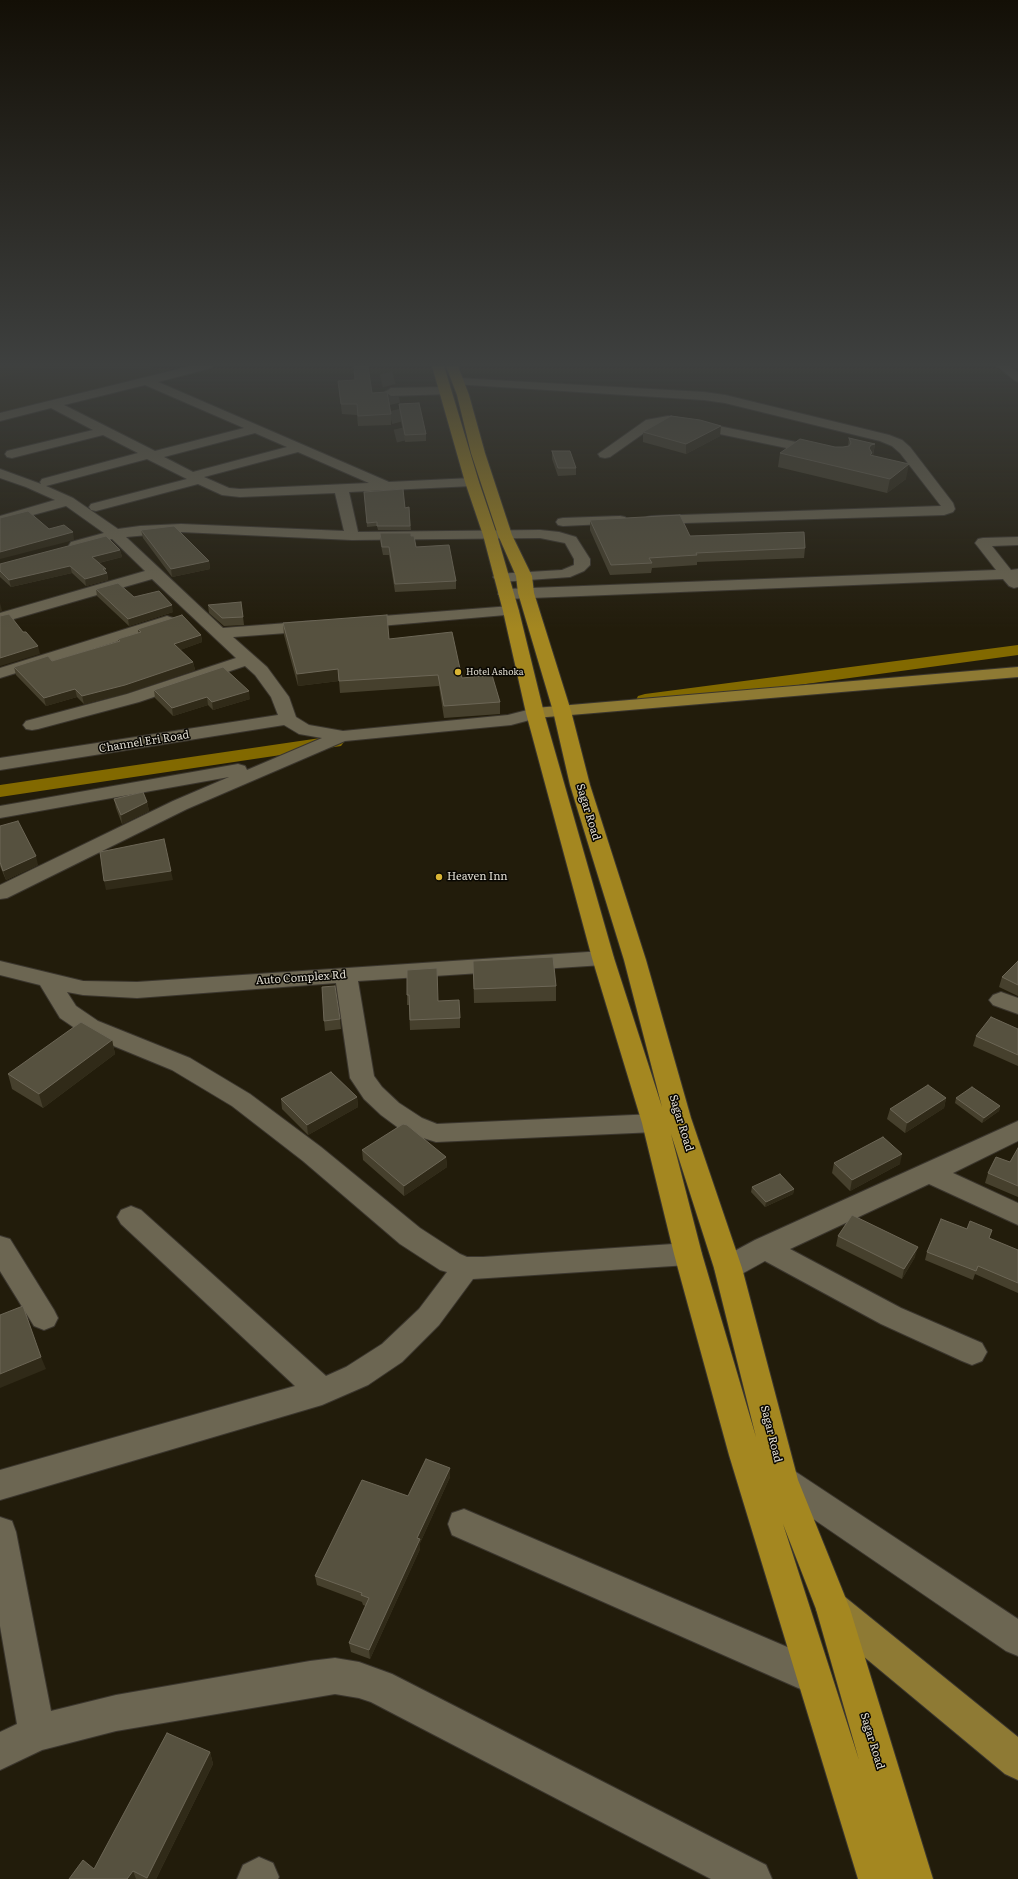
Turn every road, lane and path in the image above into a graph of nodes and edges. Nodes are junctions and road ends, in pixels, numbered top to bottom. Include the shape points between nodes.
1 (156, 454) edge
2 (279, 454) edge
3 (312, 454) edge
4 (466, 454) edge
5 (478, 454) edge
6 (905, 454) edge
7 (151, 455) junction
8 (1, 474) edge
9 (196, 478) junction
10 (47, 482) dead end
11 (472, 482) junction
12 (390, 487) junction
13 (341, 489) junction
14 (68, 501) junction
15 (96, 507) dead end
16 (0, 520) edge
17 (563, 522) dead end
18 (115, 534) junction
19 (498, 535) junction
20 (352, 536) junction
21 (1018, 541) edge
22 (66, 548) edge
23 (155, 572) junction
24 (1013, 575) edge
25 (1018, 589) edge
26 (514, 590) junction
27 (196, 612) junction
28 (0, 618) edge
29 (220, 632) junction
30 (249, 660) junction
31 (1018, 672) edge
32 (0, 673) edge
33 (1018, 682) edge
34 (563, 717) junction
35 (537, 719) junction
36 (288, 720) junction
37 (32, 725) dead end
38 (343, 736) junction
39 (0, 764) edge
40 (275, 764) junction
41 (0, 812) edge
42 (0, 894) edge
43 (603, 958) junction
44 (0, 968) edge
45 (346, 975) junction
46 (48, 980) junction
47 (655, 1123) junction
48 (1018, 1130) edge
49 (929, 1173) junction
50 (1018, 1215) edge
51 (131, 1217) dead end
52 (0, 1248) edge
53 (765, 1248) junction
54 (688, 1254) junction
55 (466, 1268) junction
56 (728, 1268) junction
57 (44, 1318) dead end
58 (972, 1352) dead end
59 (322, 1392) junction
60 (782, 1480) junction
61 (0, 1485) edge
62 (464, 1524) dead end
63 (0, 1532) edge
64 (833, 1609) junction
65 (1018, 1639) edge
66 (814, 1677) junction
67 (37, 1733) junction
68 (0, 1752) edge
69 (1018, 1761) edge
70 (752, 1879) edge
71 (878, 1879) edge
72 (913, 1879) edge

1 - 7 street
2 - 9 street
3 - 12 street
4 - 11 highway, Sagar Road
5 - 19 highway, Sagar Road
6 - 17 street via 906,461 948,509
7 - 9 street
7 - 10 street
8 - 14 street
9 - 13 street via 227,492 240,493
9 - 15 street
11 - 12 street
11 - 19 highway, Sagar Road
12 - 13 street
13 - 20 street
14 - 16 street
14 - 18 street
18 - 20 street via 181,528
18 - 22 street
18 - 23 street
19 - 20 street
19 - 26 highway, Sagar Road
19 - 26 street via 540,534 565,537 574,544 582,559 579,568
21 - 24 street via 982,544
23 - 27 street
23 - 28 street
24 - 25 street
24 - 26 street
26 - 29 street via 334,624
26 - 34 highway, Sagar Road
26 - 35 highway, Sagar Road
27 - 29 street
27 - 32 street
29 - 30 street
30 - 36 street via 261,671 280,697
30 - 37 street via 133,698
31 - 34 main road
33 - 34 main road
34 - 35 main road
34 - 56 highway, Sagar Road via 580,785 635,960 678,1118
35 - 38 street via 522,724 511,720
35 - 43 highway, Sagar Road
36 - 38 street via 305,730
36 - 39 street, Channel Eri Road
38 - 40 street
40 - 41 street
40 - 42 street via 180,805
43 - 45 street, Auto Complex Rd
43 - 47 highway, Sagar Road
44 - 46 street, Auto Complex Rd
45 - 46 street, Auto Complex Rd via 137,990 83,988
45 - 47 street via 362,1078 390,1109 413,1125 436,1133
46 - 55 street via 68,1012 90,1027 181,1064 241,1100 312,1154 410,1236 450,1262
47 - 54 highway, Sagar Road
48 - 49 street
49 - 50 street
49 - 53 street
51 - 59 street
52 - 57 street
53 - 56 street
53 - 58 street via 891,1316
54 - 55 street
54 - 66 highway, Sagar Road via 745,1455
55 - 59 street via 429,1317 392,1353 357,1376
56 - 60 highway, Sagar Road
59 - 61 street
60 - 64 highway, Sagar Road
60 - 65 street
62 - 66 street
63 - 67 street
64 - 69 main road
64 - 72 highway, Sagar Road
66 - 71 highway, Sagar Road
67 - 68 street
67 - 70 street via 116,1713 310,1679 335,1676 359,1680 386,1691

